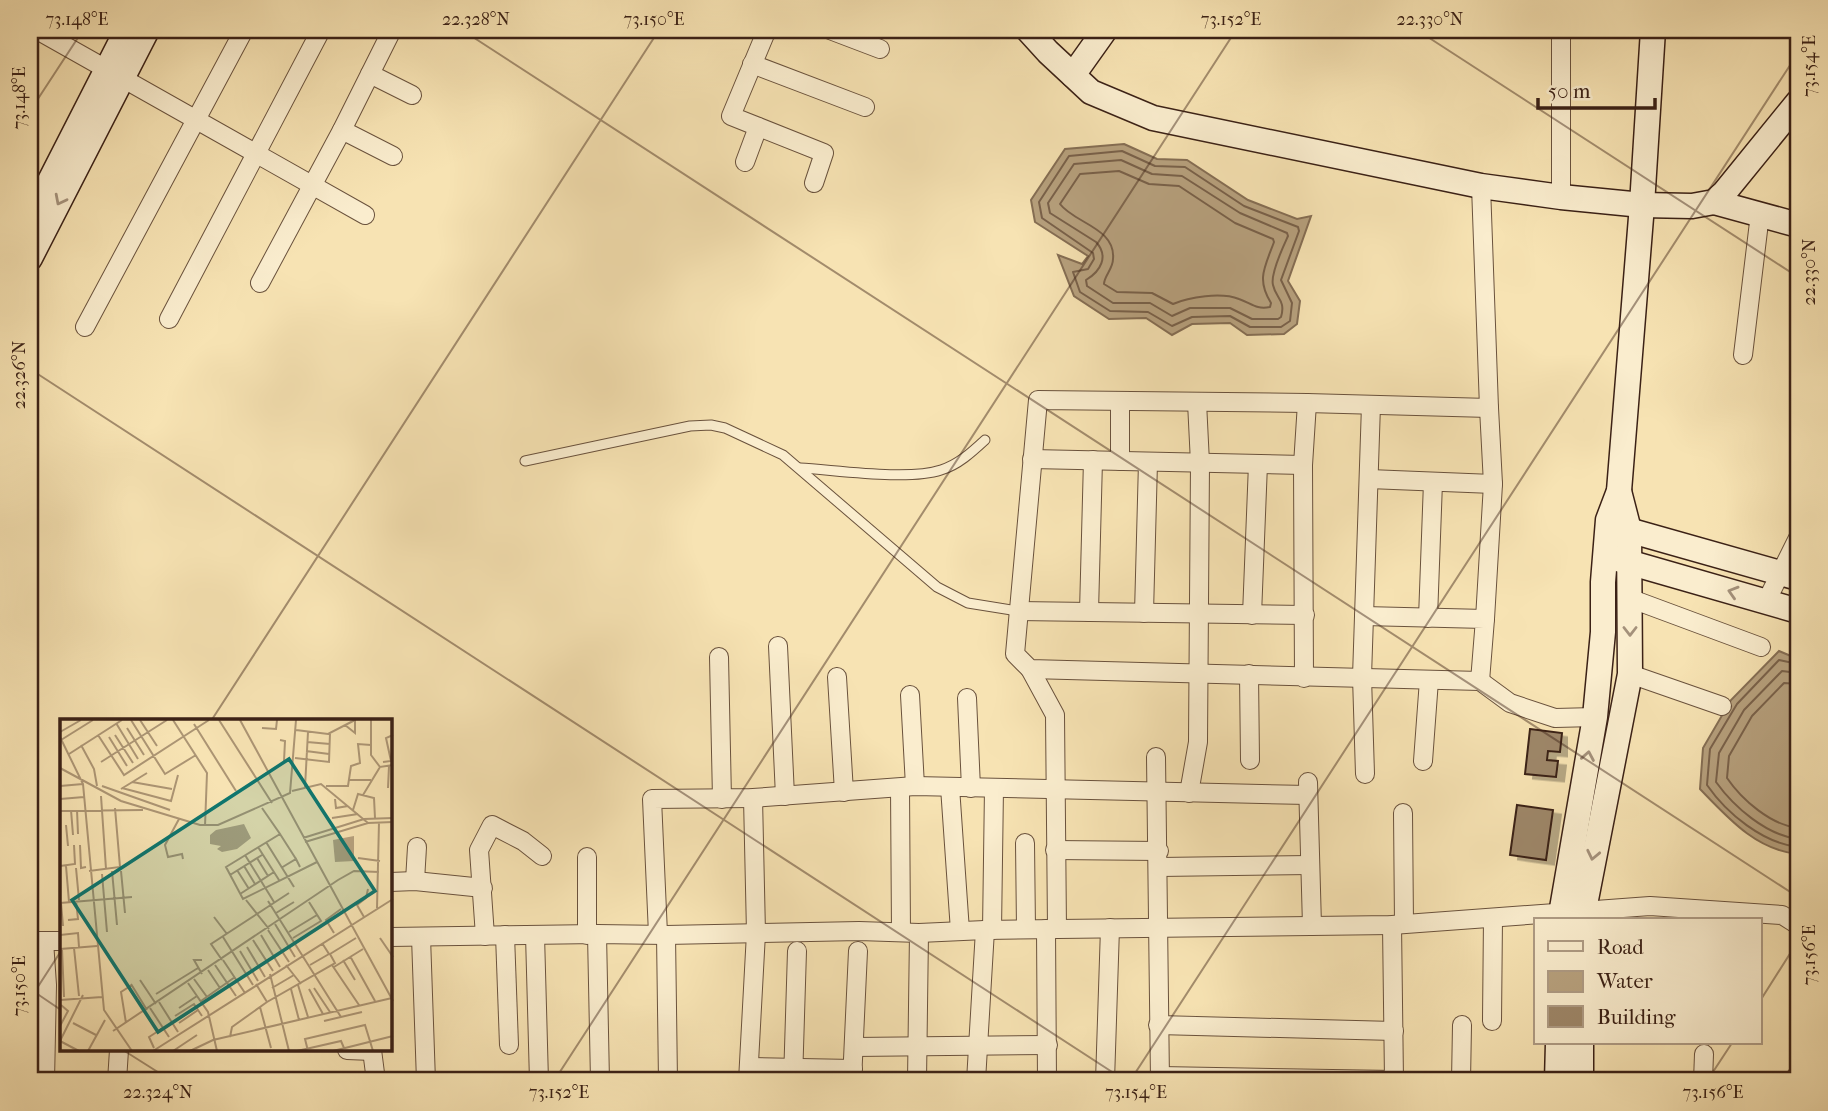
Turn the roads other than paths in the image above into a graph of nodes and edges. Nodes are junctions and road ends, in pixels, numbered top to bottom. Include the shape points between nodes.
1 (38, 30) edge
2 (127, 30) edge
3 (147, 30) edge
4 (244, 30) edge
5 (321, 30) edge
6 (392, 30) edge
7 (770, 30) edge
8 (830, 30) edge
9 (1028, 30) edge
10 (1105, 30) edge
11 (1561, 30) edge
12 (1653, 30) edge
13 (880, 49) dead end
14 (752, 64) junction
15 (370, 74) junction
16 (115, 75) junction
17 (1073, 75) junction
18 (412, 95) dead end
19 (1798, 102) edge
20 (865, 107) dead end
21 (196, 120) junction
22 (758, 127) junction
23 (342, 130) junction
24 (255, 153) junction
25 (393, 156) dead end
26 (745, 162) dead end
27 (814, 183) dead end
28 (312, 186) junction
29 (1481, 186) junction
30 (1561, 197) junction
31 (1714, 202) junction
32 (1642, 205) junction
33 (1760, 214) junction
34 (365, 215) dead end
35 (30, 220) edge
36 (1798, 225) edge
37 (30, 258) edge
38 (260, 283) dead end
39 (169, 319) dead end
40 (85, 327) dead end
41 (1743, 355) dead end
42 (1120, 401) junction
43 (1197, 402) junction
44 (1307, 403) junction
45 (1371, 405) junction
46 (1489, 408) junction
47 (985, 440) dead end
48 (1032, 459) junction
49 (1093, 460) junction
50 (525, 461) dead end
51 (1120, 461) junction
52 (1148, 462) junction
53 (1200, 463) junction
54 (1258, 464) junction
55 (1303, 465) junction
56 (800, 468) junction
57 (1369, 479) junction
58 (1433, 482) junction
59 (1493, 484) junction
60 (1618, 528) junction
61 (1798, 538) edge
62 (1617, 558) junction
63 (1789, 575) edge
64 (1629, 598) junction
65 (1766, 602) junction
66 (1018, 611) junction
67 (1798, 611) edge
68 (1089, 612) junction
69 (1144, 614) junction
70 (1199, 615) junction
71 (1252, 615) junction
72 (1305, 615) junction
73 (1364, 616) junction
74 (1428, 618) junction
75 (1485, 619) junction
76 (778, 646) dead end
77 (1761, 647) dead end
78 (719, 657) dead end
79 (1030, 669) junction
80 (1198, 674) junction
81 (1249, 674) junction
82 (1630, 674) junction
83 (837, 677) dead end
84 (1362, 677) junction
85 (1304, 678) junction
86 (1429, 680) junction
87 (1480, 681) junction
88 (909, 695) dead end
89 (967, 698) dead end
90 (1723, 706) dead end
91 (1594, 717) junction
92 (1157, 757) dead end
93 (1250, 760) dead end
94 (1423, 761) dead end
95 (1365, 774) dead end
96 (907, 787) junction
97 (950, 787) junction
98 (971, 788) junction
99 (994, 788) junction
100 (1055, 789) junction
101 (844, 792) junction
102 (1158, 792) junction
103 (1189, 793) junction
104 (785, 796) junction
105 (753, 798) junction
106 (722, 799) junction
107 (1403, 813) dead end
108 (1025, 843) dead end
109 (417, 847) dead end
110 (1055, 850) junction
111 (542, 856) dead end
112 (587, 857) dead end
113 (1159, 859) junction
114 (1310, 865) junction
115 (415, 881) junction
116 (392, 882) edge
117 (483, 888) junction
118 (1690, 914) edge
119 (1571, 917) edge
120 (1493, 918) junction
121 (1398, 924) junction
122 (1798, 925) edge
123 (1312, 926) junction
124 (1110, 928) junction
125 (1026, 929) junction
126 (1051, 929) junction
127 (1158, 929) junction
128 (988, 930) junction
129 (960, 931) junction
130 (910, 932) junction
131 (756, 933) junction
132 (592, 934) junction
133 (662, 934) junction
134 (505, 935) junction
135 (535, 935) junction
136 (485, 936) junction
137 (392, 937) edge
138 (421, 937) junction
139 (45, 941) edge
140 (797, 951) dead end
141 (859, 951) dead end
142 (38, 985) edge
143 (1492, 1021) dead end
144 (1158, 1025) junction
145 (1462, 1026) dead end
146 (1394, 1031) junction
147 (1558, 1044) edge
148 (1581, 1044) edge
149 (509, 1045) dead end
150 (1048, 1045) junction
151 (37, 1046) edge
152 (918, 1046) junction
153 (977, 1046) junction
154 (854, 1047) junction
155 (119, 1052) edge
156 (372, 1052) edge
157 (1704, 1054) dead end
158 (749, 1074) edge
159 (1798, 1074) edge
160 (793, 1075) edge
161 (853, 1075) edge
162 (1160, 1078) edge
163 (1323, 1080) edge
164 (45, 1081) edge
165 (117, 1081) edge
166 (376, 1081) edge
167 (426, 1081) edge
168 (539, 1081) edge
169 (600, 1081) edge
170 (668, 1081) edge
171 (917, 1081) edge
172 (976, 1081) edge
173 (1047, 1081) edge
174 (1105, 1081) edge
175 (1461, 1081) edge
176 (1557, 1081) edge
177 (1581, 1081) edge
178 (1703, 1081) edge
179 (1792, 1081) edge

1 - 16 street
2 - 16 street
3 - 16 street
4 - 21 street
5 - 24 street
6 - 15 street
7 - 14 street
8 - 13 street
9 - 17 street
10 - 17 street
11 - 30 street
12 - 32 street
14 - 20 street
14 - 22 street via 731,116
15 - 18 street
15 - 23 street
16 - 21 street
16 - 35 street
16 -> 37 street
17 - 29 street via 1091,92 1153,118
19 - 31 street
21 - 24 street
21 - 40 street
22 - 26 street
22 - 27 street via 824,153
23 - 25 street
23 - 28 street
24 - 28 street
24 - 39 street
28 - 34 street
28 - 38 street
29 - 30 street
29 - 46 street
30 - 32 street
31 - 32 street
31 - 33 street
32 - 60 street
33 - 36 street
33 - 41 street
42 - 43 street
42 - 48 street via 1038,400
42 - 51 street
43 - 44 street
43 - 53 street
44 - 45 street
44 - 55 street
45 - 46 street
45 - 57 street
46 - 59 street
47 - 56 lane via 961,461 918,475
48 - 49 street
48 - 66 street
49 - 51 street
49 - 68 street
50 - 56 lane via 711,425 767,447
51 - 52 street
52 - 53 street
52 - 69 street
53 - 54 street
53 - 70 street
54 - 55 street
54 - 71 street
55 - 72 street
56 - 66 lane via 937,587 968,603
57 - 58 street
57 - 73 street
58 - 59 street
58 - 74 street
59 - 75 street
60 - 62 street
60 - 63 street
61 - 63 street
62 - 64 street
65 -> 62 street
62 - 91 street
63 - 65 street
64 - 77 street
64 -> 82 street
65 - 67 street
66 - 68 street
66 - 79 street via 1014,654
68 - 69 street
69 - 70 street
70 - 71 street
70 - 80 street
71 - 72 street
72 - 85 street
73 - 74 street
73 - 84 street
74 - 75 street
75 - 87 street
76 - 104 street
78 - 106 street
79 - 80 street
79 - 100 street via 1055,715
80 - 81 street
80 - 103 street via 1198,742
81 - 85 street
81 - 93 street
82 - 90 street
82 -> 119 street
83 - 101 street
84 - 85 street
84 - 86 street
84 - 95 street
86 - 87 street
86 - 94 street
87 - 91 street via 1510,703 1555,718
88 - 96 street
89 - 98 street
119 -> 91 street
92 - 102 street
96 - 97 street
96 - 101 street
96 - 130 street
97 - 98 street
97 - 129 street
98 - 99 street
99 - 100 street
99 - 128 street
100 - 102 street
100 - 110 street
101 - 104 street
102 - 103 street
102 - 113 street
103 - 114 street via 1308,789
104 - 105 street
105 - 106 street
105 - 131 street
106 - 133 street via 652,799
107 - 121 street
108 - 125 street
109 - 115 street
110 - 113 street
110 - 126 street
111 - 117 street via 492,825 479,850
112 - 132 street
113 - 114 street
113 - 127 street
114 - 123 street
115 - 116 street
115 - 117 street
117 - 136 street
118 - 119 street via 1650,906
118 - 122 street via 1782,915
119 - 120 street
120 - 121 street
120 - 143 street
121 - 123 street
121 - 146 street
123 - 127 street
124 - 126 street
124 - 127 street
124 - 174 street
125 - 126 street
125 - 128 street
126 - 150 street
127 - 144 street
128 - 129 street
128 - 153 street
129 - 130 street
130 - 131 street
130 - 152 street
131 - 133 street
131 - 158 street
132 - 133 street
132 - 135 street
132 - 169 street
133 - 170 street
134 - 135 street
134 - 136 street
134 - 149 street
135 - 168 street
136 - 138 street
137 - 138 street
138 - 167 street
139 - 142 street
140 - 160 street
141 - 154 street
142 - 151 street
144 - 146 street
144 - 162 street
145 - 175 street
146 - 163 street via 1394,1080
147 - 176 street
148 - 177 street
150 - 153 street
150 - 173 street
151 - 164 street
152 - 153 street
152 - 154 street
152 - 171 street
153 - 172 street
154 - 161 street
155 - 165 street
156 - 166 street
157 - 178 street
158 - 160 street
159 - 179 street
160 - 161 street
162 - 163 street

